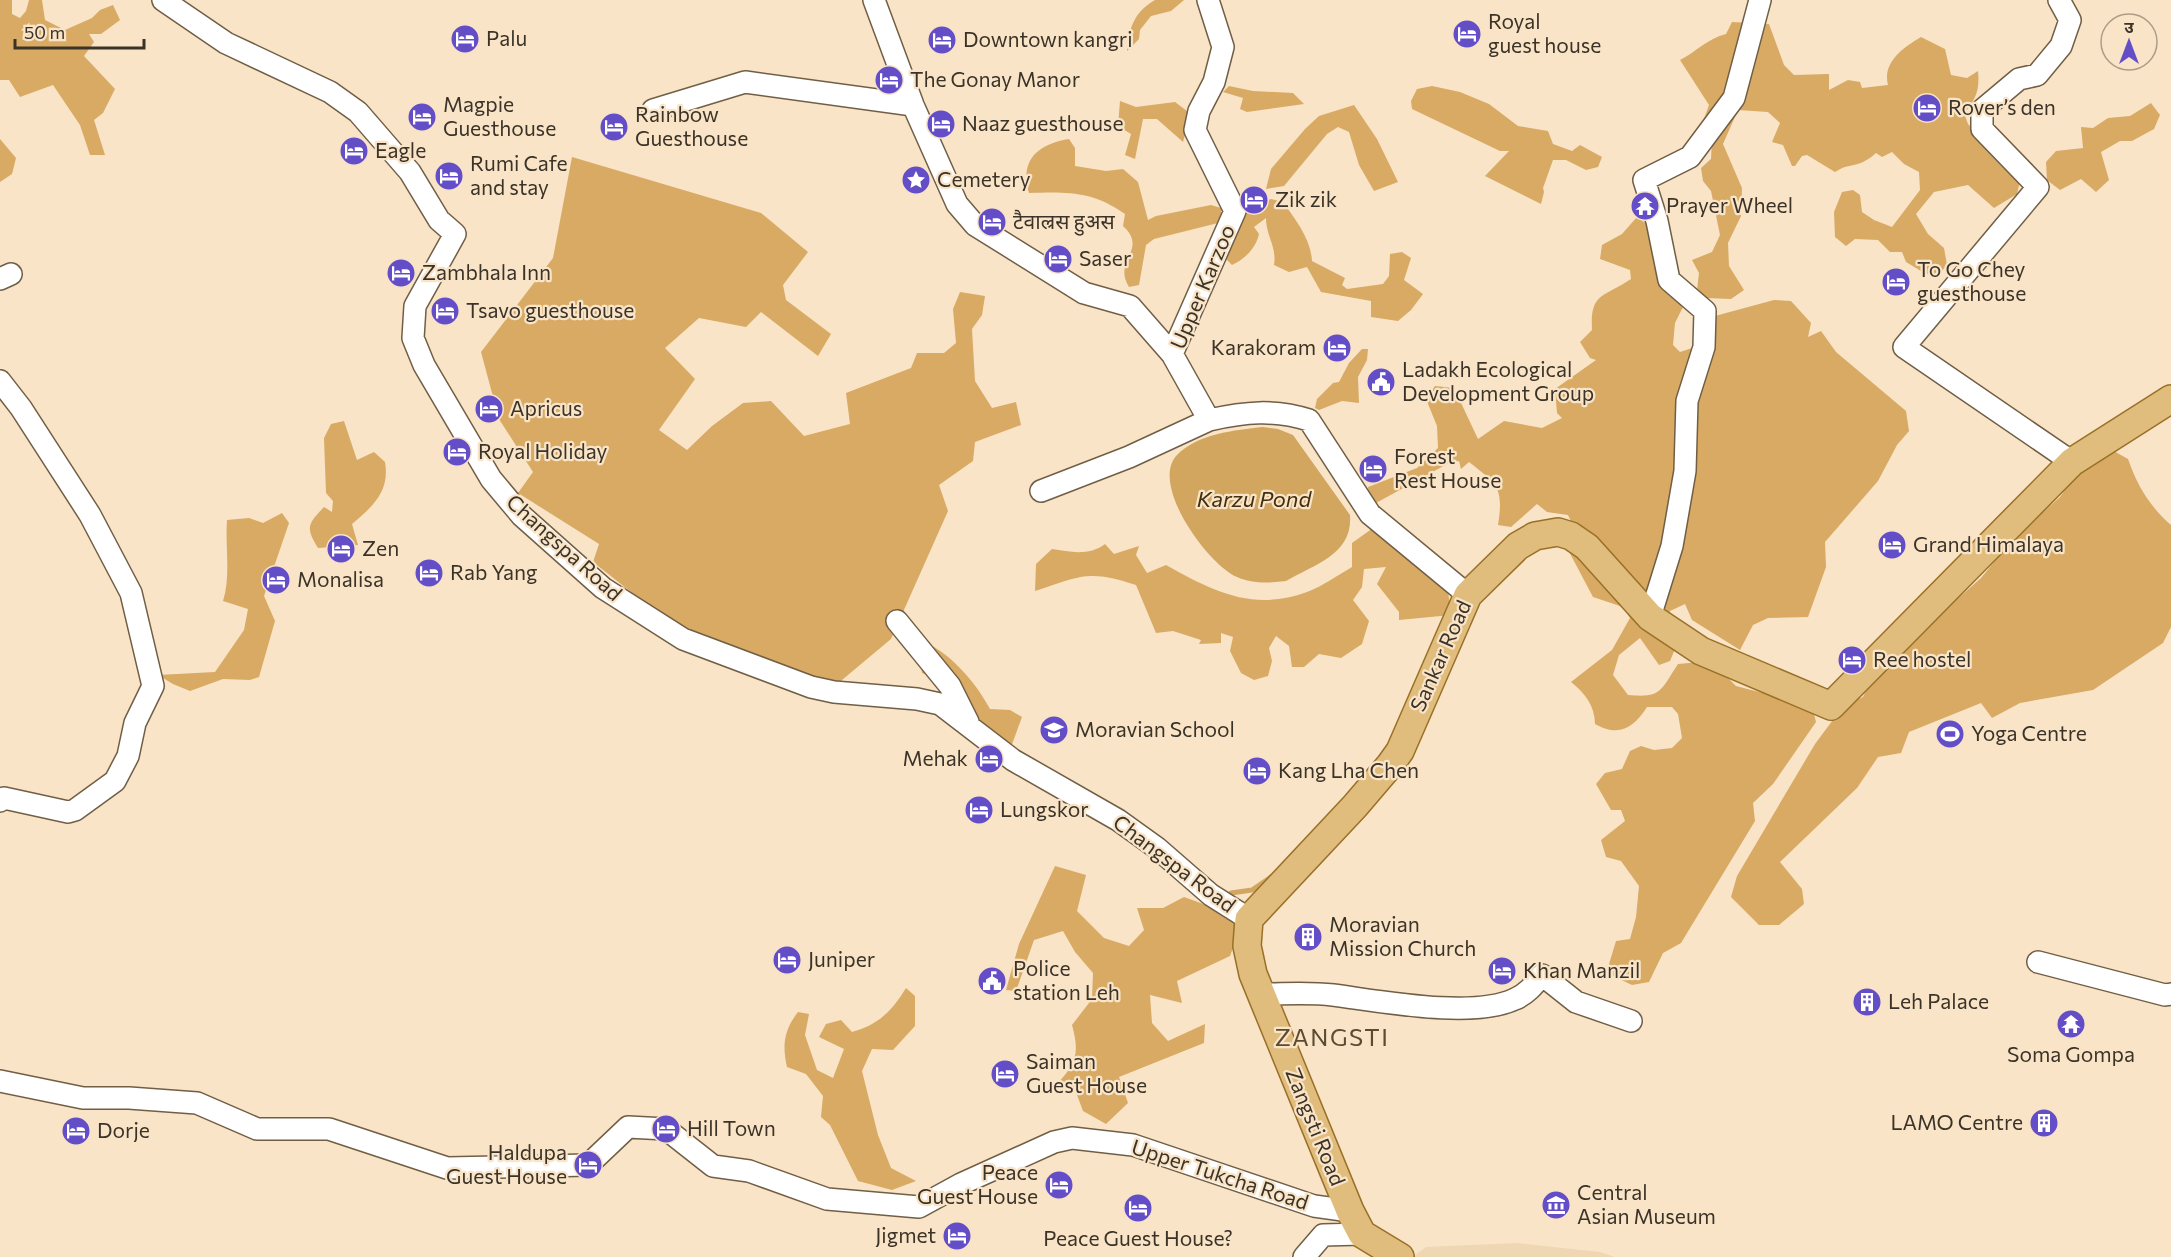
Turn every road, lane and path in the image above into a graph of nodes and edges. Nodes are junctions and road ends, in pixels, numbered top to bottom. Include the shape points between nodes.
1 (163, 0) edge
2 (874, 0) edge
3 (1208, 0) edge
4 (1760, 0) edge
5 (2059, 0) edge
6 (913, 105) junction
7 (653, 110) dead end
8 (1172, 354) junction
9 (0, 381) edge
10 (2171, 399) edge
11 (1209, 420) junction
12 (2072, 462) junction
13 (1041, 491) dead end
14 (1468, 595) junction
15 (1650, 617) junction
16 (897, 621) dead end
17 (971, 728) junction
18 (0, 801) edge
19 (1249, 919) junction
20 (2038, 962) dead end
21 (1260, 994) junction
22 (2171, 994) edge
23 (1631, 1021) dead end
24 (0, 1081) edge
25 (1356, 1222) junction
26 (1304, 1257) edge
27 (1400, 1257) edge

1 - 17 street, Changspa Road via 226,43 330,92 358,112 410,172 440,220 455,234 415,306 413,338 424,365 491,478 522,516 554,545 609,593 683,639 811,687 940,704
2 - 6 street
3 - 8 street, Upper Karzoo via 1222,47 1214,82 1198,111 1196,130 1235,211
4 - 15 street via 1734,98 1690,157 1644,180 1669,280 1705,311 1704,347 1687,401 1685,471 1674,535
5 - 12 street via 2070,20 2061,46 2037,75 2019,79 1982,110 1982,129 2038,187 1904,347
6 - 7 street via 745,82
6 - 8 street via 957,204 975,225 1084,293 1130,306
8 - 11 street, Upper Karzoo
9 - 18 street via 90,515 131,593 153,686 115,781 68,812 3,798
10 - 12 main road
11 - 13 street
11 - 14 street via 1247,412 1284,412 1309,420 1370,514
12 - 15 main road, Sankar Road via 1832,706 1701,651
14 - 15 main road, Sankar Road via 1518,546 1535,536 1558,532 1587,548
14 - 19 main road, Sankar Road via 1400,751 1355,806
16 - 17 street via 950,686
17 - 19 street, Changspa Road via 1013,759 1119,820 1211,895
19 - 21 main road, Zangsti Road via 1247,946
20 - 22 street
21 - 23 street via 1331,995 1390,1004 1460,1007 1514,1000 1530,990 1542,975 1576,1002
21 - 25 main road, Zangsti Road
24 - 25 street, Upper Tukcha Road via 83,1098 197,1103 257,1129 330,1128 447,1168 588,1164 628,1127 666,1128 713,1166 749,1171 827,1198 919,1207 1054,1142 1072,1138 1133,1144
25 - 26 street via 1323,1235
25 - 27 main road

